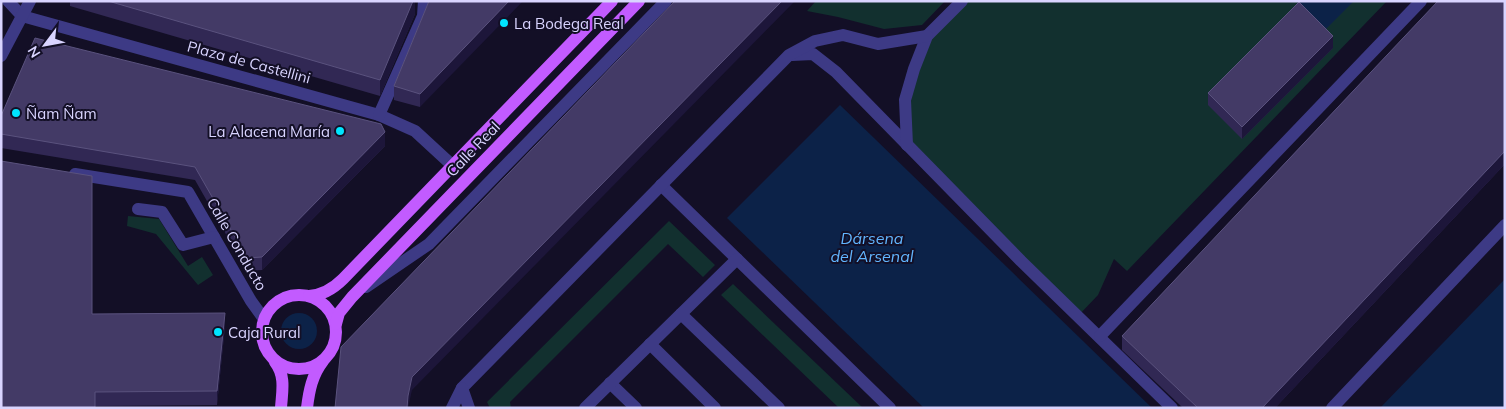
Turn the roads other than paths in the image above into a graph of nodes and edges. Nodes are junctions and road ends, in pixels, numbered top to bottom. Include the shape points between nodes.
1 (8, 1) edge
2 (30, 1) edge
3 (424, 1) edge
4 (639, 1) edge
5 (666, 1) edge
6 (962, 1) edge
7 (1421, 1) edge
8 (611, 2) edge
9 (22, 16) junction
10 (928, 36) junction
11 (789, 55) junction
12 (1, 56) edge
13 (379, 114) junction
14 (908, 145) junction
15 (453, 166) junction
16 (60, 172) edge
17 (661, 185) junction
18 (138, 209) dead end
19 (1505, 225) edge
20 (214, 237) junction
21 (737, 259) junction
22 (309, 296) junction
23 (352, 297) junction
24 (681, 314) junction
25 (264, 318) junction
26 (336, 324) junction
27 (1100, 336) junction
28 (650, 344) junction
29 (325, 358) junction
30 (274, 360) junction
31 (610, 383) junction
32 (462, 388) junction
33 (281, 408) edge
34 (307, 408) edge
35 (452, 408) edge
36 (469, 408) edge
37 (585, 408) edge
38 (636, 408) edge
39 (715, 408) edge
40 (779, 408) edge
41 (890, 408) edge
42 (1172, 408) edge
43 (1332, 408) edge

1 - 9 street
2 - 9 street
3 - 13 street via 423,16
4 - 23 main road, Calle Real
5 - 23 street via 429,244
6 - 10 street
7 - 27 street
8 - 15 main road, Calle Real
9 - 12 street
9 - 13 street, Plaza de Castellini
10 - 11 street via 878,44 844,35 815,41
10 - 14 street via 905,100
11 - 14 street via 813,54 836,72
11 - 17 street
13 - 15 street, Plaza de Castellini via 415,131
14 - 27 street
15 - 22 main road, Calle Real via 334,287
16 - 20 street, Calle Conducto via 188,192
17 - 21 street
17 - 32 street
18 - 20 street via 162,212 183,245
19 - 43 street
20 - 25 street, Calle Conducto
21 - 24 street
21 - 41 street
22 - 25 main road via 294,294 280,299
22 - 26 main road via 330,310
23 - 26 main road, Calle Real
24 - 28 street
24 - 40 street
25 - 30 main road via 262,341
26 - 29 main road via 334,344
27 - 42 street
28 - 31 street
28 - 39 street
29 - 30 main road via 313,366 297,370
29 - 34 main road via 314,376
30 - 33 main road via 281,370
31 - 37 street
31 - 38 street
32 - 35 street
32 - 36 street

